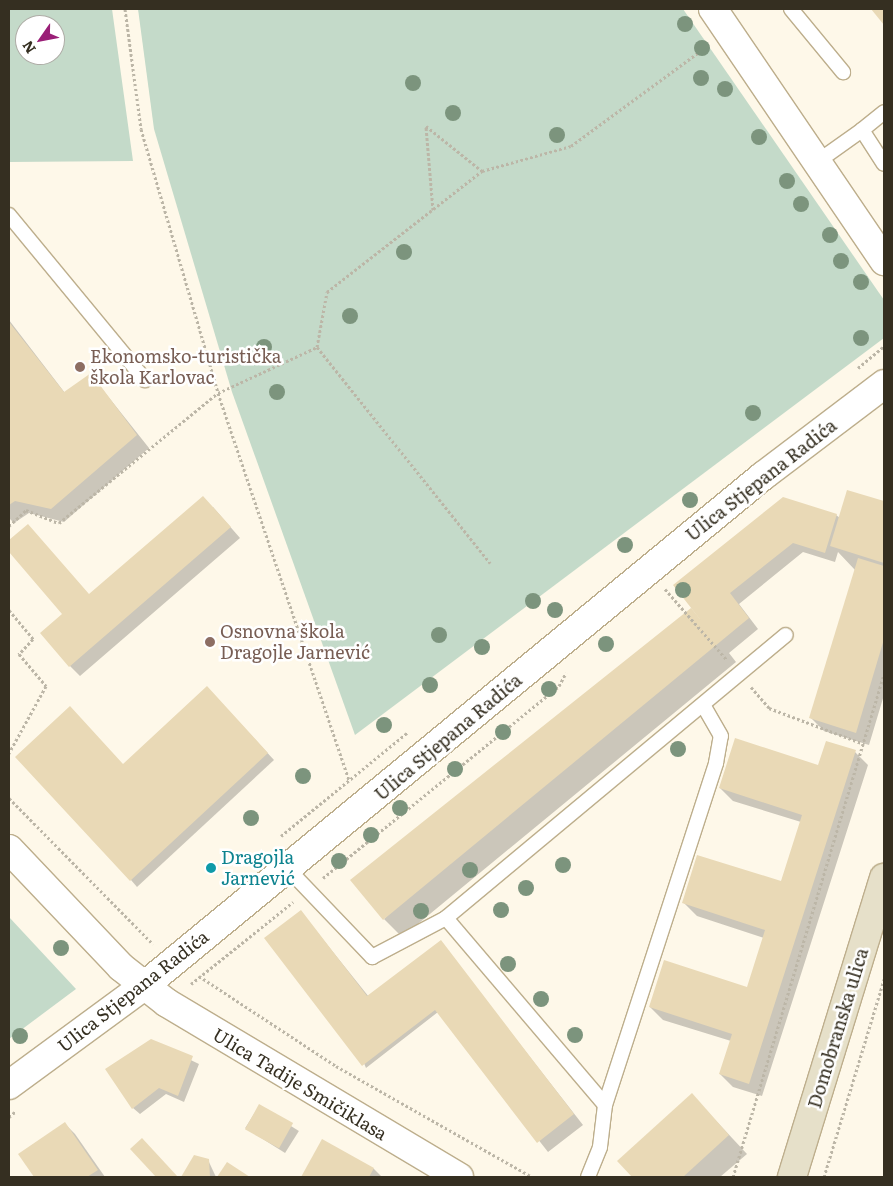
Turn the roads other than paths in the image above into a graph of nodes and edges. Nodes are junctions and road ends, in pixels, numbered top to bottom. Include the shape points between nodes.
1 (713, 9) edge
2 (791, 9) edge
3 (843, 72) dead end
4 (884, 112) edge
5 (862, 130) junction
6 (817, 162) junction
7 (884, 164) edge
8 (9, 215) edge
9 (884, 261) edge
10 (145, 380) dead end
11 (884, 384) edge
12 (786, 635) dead end
13 (704, 707) junction
14 (9, 850) edge
15 (288, 869) junction
16 (884, 878) edge
17 (446, 918) junction
18 (144, 986) junction
19 (9, 1086) edge
20 (605, 1105) junction
21 (459, 1177) edge
22 (588, 1177) edge
23 (792, 1177) edge

1 - 6 street
2 - 3 lane
4 - 5 lane
5 - 6 lane
5 - 7 lane
6 - 9 street
8 - 10 lane
11 - 15 street, Ulica Stjepana Radića via 763,476
12 - 13 lane
13 - 17 lane
13 - 20 lane via 720,736 716,763
14 - 18 street, Ulica Tadije Smičiklasa
15 - 17 lane via 372,957
15 - 18 street, Ulica Stjepana Radića
16 - 23 main road, Domobranska ulica
17 - 20 lane
18 - 19 street, Ulica Stjepana Radića
18 - 21 street, Ulica Tadije Smičiklasa via 322,1099
20 - 22 lane via 600,1147

